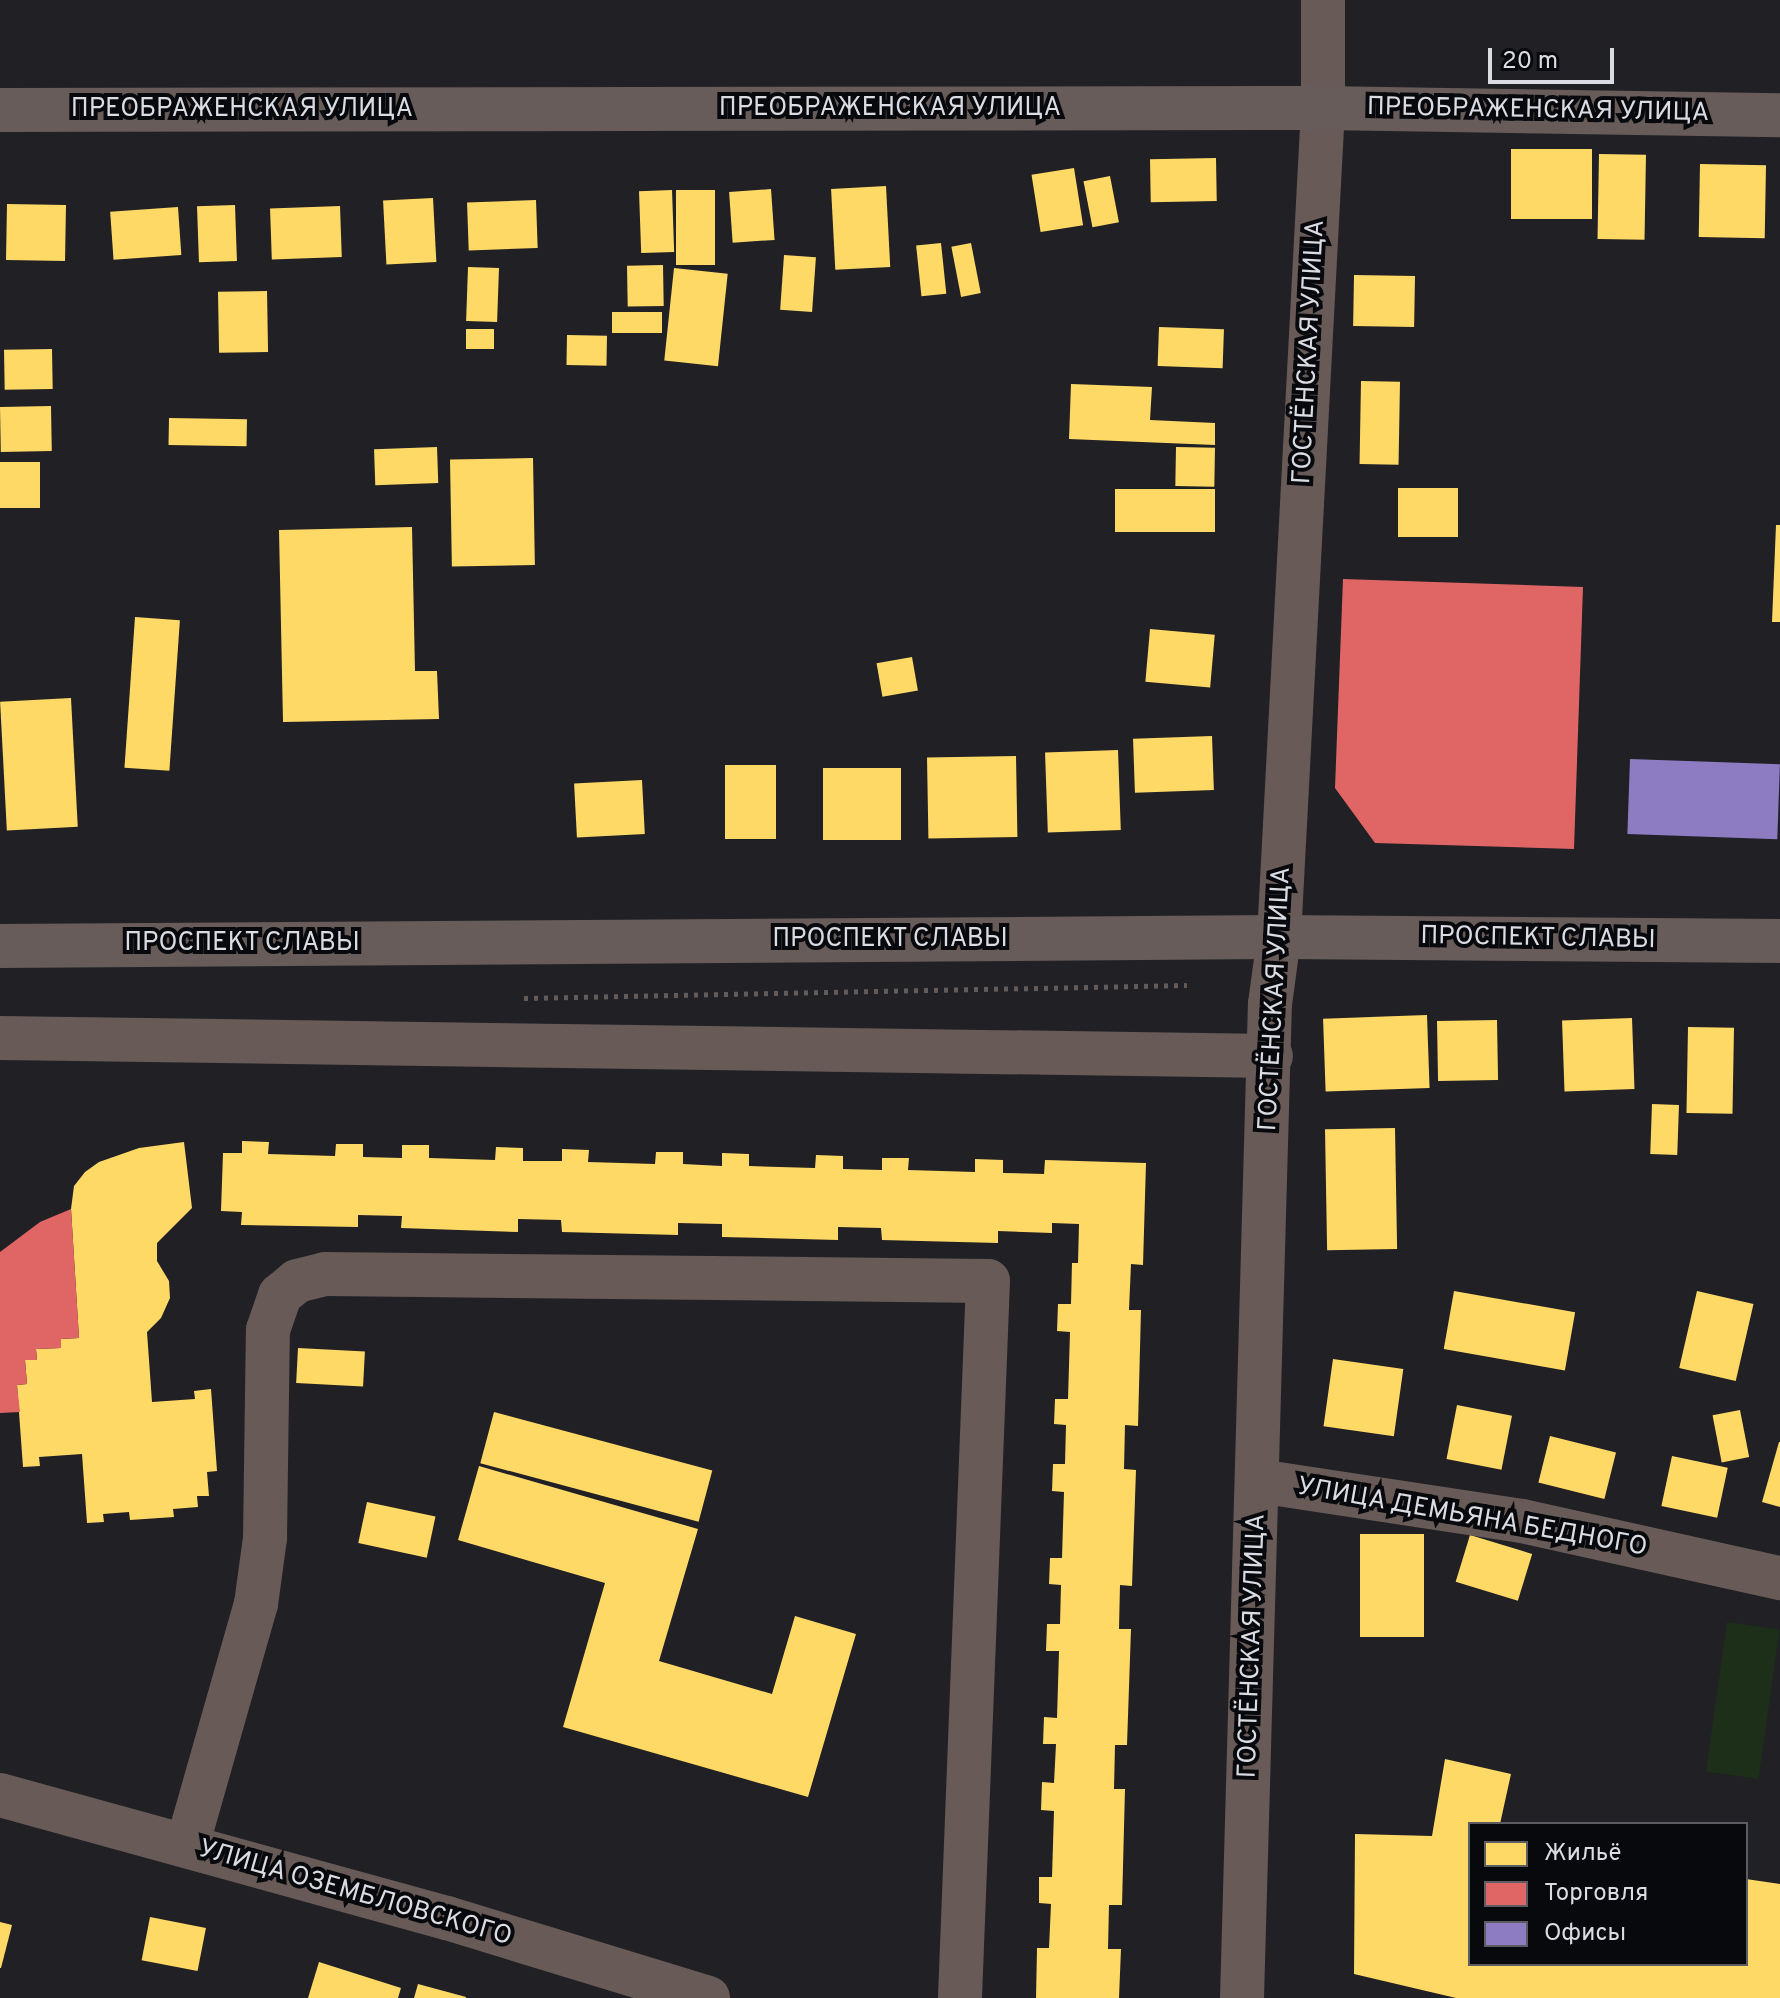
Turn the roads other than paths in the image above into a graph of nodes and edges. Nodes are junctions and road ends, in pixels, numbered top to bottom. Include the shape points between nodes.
1 (1323, 0) edge
2 (1323, 108) junction
3 (0, 110) edge
4 (1780, 115) edge
5 (1279, 937) junction
6 (1780, 941) edge
7 (0, 946) edge
8 (0, 1038) edge
9 (1271, 1056) junction
10 (1258, 1481) junction
11 (1780, 1578) edge
12 (0, 1795) edge
13 (187, 1846) junction
14 (708, 1998) edge
15 (960, 1998) edge
16 (1242, 1998) edge

1 - 2 street, ГОСТЁНСКАЯ УЛИЦА
2 - 3 main road, ПРЕОБРАЖЕНСКАЯ УЛИЦА
2 - 4 main road, ПРЕОБРАЖЕНСКАЯ УЛИЦА
2 - 5 street, ГОСТЁНСКАЯ УЛИЦА
5 - 6 main road, ПРОСПЕКТ СЛАВЫ
5 - 7 main road, ПРОСПЕКТ СЛАВЫ
5 - 9 street, ГОСТЁНСКАЯ УЛИЦА via 1270,1004
8 - 9 street
9 - 10 street, ГОСТЁНСКАЯ УЛИЦА
10 - 11 street, УЛИЦА ДЕМЬЯНА БЕДНОГО via 1522,1521
10 - 16 street, ГОСТЁНСКАЯ УЛИЦА
12 - 13 street, УЛИЦА ОЗЕМБЛОВСКОГО
13 - 14 street, УЛИЦА ОЗЕМБЛОВСКОГО
13 - 15 street via 256,1604 265,1538 268,1330 280,1295 297,1281 325,1274 988,1281

